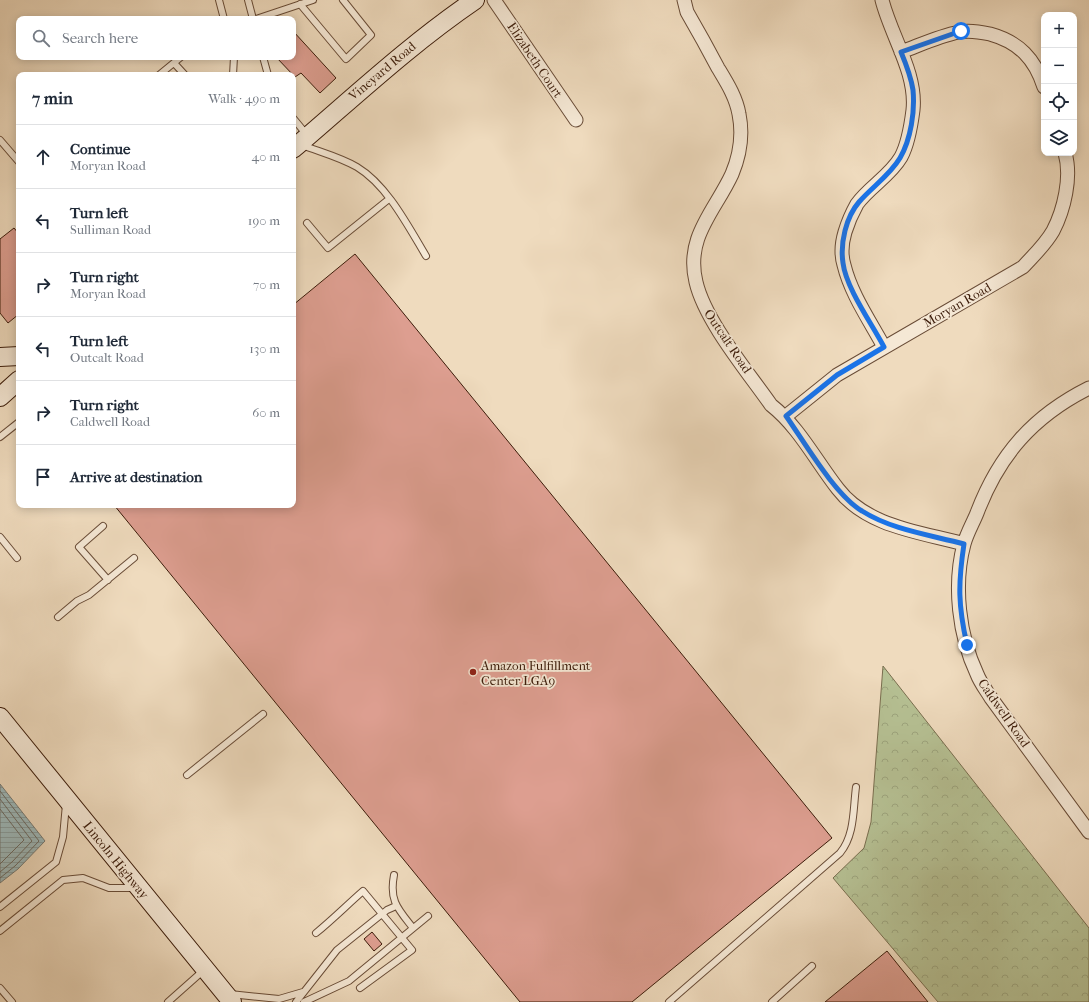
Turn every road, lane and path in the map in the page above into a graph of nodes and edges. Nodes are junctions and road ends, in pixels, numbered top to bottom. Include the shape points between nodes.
1 (219, 0) edge
2 (248, 0) edge
3 (313, 0) edge
4 (343, 0) edge
5 (475, 0) edge
6 (494, 0) edge
7 (684, 0) edge
8 (882, 0) edge
9 (300, 4) junction
10 (223, 16) edge
11 (252, 16) edge
12 (265, 16) edge
13 (901, 52) junction
14 (178, 60) edge
15 (234, 60) edge
16 (264, 60) edge
17 (174, 63) junction
18 (163, 72) edge
19 (182, 72) edge
20 (233, 72) edge
21 (267, 72) edge
22 (1043, 84) edge
23 (576, 120) dead end
24 (296, 129) edge
25 (0, 140) edge
26 (300, 143) edge
27 (1066, 156) edge
28 (16, 159) edge
29 (389, 198) junction
30 (307, 223) dead end
31 (426, 256) dead end
32 (884, 347) junction
33 (16, 356) edge
34 (0, 357) edge
35 (16, 383) edge
36 (1089, 388) edge
37 (0, 397) edge
38 (786, 416) junction
39 (16, 424) edge
40 (0, 437) edge
41 (103, 526) dead end
42 (0, 537) edge
43 (964, 544) junction
44 (17, 558) dead end
45 (134, 558) dead end
46 (108, 580) junction
47 (58, 617) dead end
48 (263, 714) dead end
49 (0, 717) edge
50 (187, 775) dead end
51 (856, 787) dead end
52 (66, 798) junction
53 (1089, 832) edge
54 (394, 875) dead end
55 (140, 888) junction
56 (396, 906) junction
57 (0, 907) edge
58 (382, 914) junction
59 (428, 916) dead end
60 (413, 928) junction
61 (0, 932) edge
62 (316, 933) dead end
63 (401, 938) junction
64 (812, 966) dead end
65 (206, 969) junction
66 (0, 988) edge
67 (360, 988) dead end
68 (304, 991) junction
69 (229, 998) edge
70 (12, 1002) edge
71 (168, 1002) edge
72 (296, 1002) edge
73 (304, 1002) edge
74 (669, 1002) edge
75 (772, 1002) edge

1 - 10 lane
2 - 11 lane
3 - 9 lane
4 - 9 lane via 371,35 346,59
5 - 26 main road, Vineyard Road via 418,40
6 - 23 street, Elizabeth Court
7 - 38 street, Outcalt Road via 687,12 734,97 741,132 739,151 732,173 699,233 693,256 696,282 704,307 716,326 771,405
8 - 13 street
9 - 12 lane
13 - 22 street via 961,31 982,32 1020,47 1034,65
13 - 32 street via 913,90 913,109 907,140 900,158 887,175 858,203 850,218 842,249 843,264 850,284
14 - 17 lane
15 - 20 lane
16 - 21 lane
17 - 18 lane
17 - 19 lane
24 - 26 lane
25 - 28 lane
26 - 29 lane via 358,168
27 - 32 street, Moryan Road via 1066,187 1062,210 1052,232 1023,267
29 - 30 lane via 328,248
29 - 31 lane
32 - 38 street, Moryan Road via 837,375
33 - 34 main road
35 - 37 main road
36 - 43 street, Caldwell Road via 1041,419 1018,441 999,465
38 - 43 street, Outcalt Road via 839,490 861,511 884,522
39 - 40 lane
41 - 46 lane via 79,547
42 - 44 lane
43 - 53 street, Caldwell Road via 960,576 961,617 977,674 991,698
45 - 46 lane
46 - 47 lane
48 - 50 lane
49 - 52 main road, Lincoln Highway
51 - 74 lane via 851,831 840,853
52 - 55 main road, Lincoln Highway
52 - 57 lane via 63,837 56,862
54 - 56 lane via 392,893
55 - 61 lane via 109,888 83,878 62,880
55 - 65 main road, Lincoln Highway
56 - 58 lane
56 - 60 lane
58 - 62 lane via 363,891
58 - 63 lane
58 - 68 lane via 338,950
59 - 60 lane
60 - 63 lane
63 - 67 lane via 412,950
63 - 73 lane via 348,981
64 - 75 lane
65 - 69 main road, Lincoln Highway
65 - 71 lane
66 - 70 lane
68 - 69 lane via 285,999
68 - 72 lane

